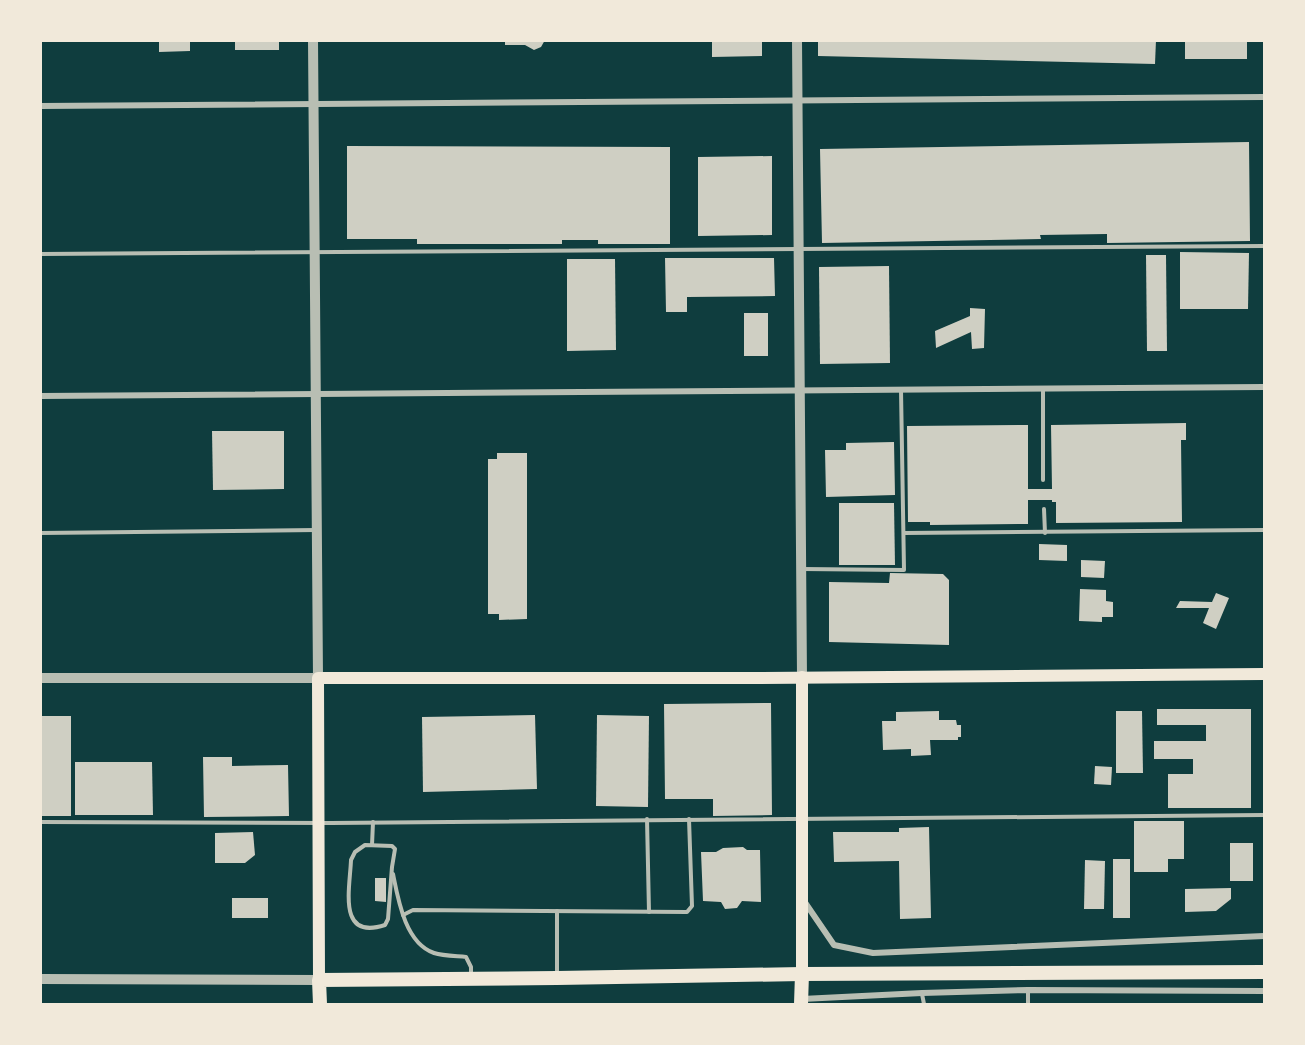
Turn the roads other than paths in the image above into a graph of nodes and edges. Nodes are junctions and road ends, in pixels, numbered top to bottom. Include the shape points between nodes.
1 (313, 40) edge
2 (797, 40) edge
3 (1264, 97) edge
4 (798, 101) junction
5 (314, 104) junction
6 (40, 106) edge
7 (1264, 246) edge
8 (798, 248) junction
9 (315, 253) junction
10 (40, 254) edge
11 (1264, 387) edge
12 (1042, 388) junction
13 (800, 390) junction
14 (901, 390) junction
15 (315, 394) junction
16 (40, 396) edge
17 (1043, 480) dead end
18 (1044, 509) dead end
19 (317, 530) junction
20 (1264, 530) edge
21 (40, 533) edge
22 (1045, 533) junction
23 (904, 534) junction
24 (801, 569) junction
25 (1264, 674) edge
26 (40, 678) edge
27 (318, 678) junction
28 (802, 678) junction
29 (1264, 815) edge
30 (802, 818) junction
31 (647, 819) junction
32 (689, 819) junction
33 (40, 822) edge
34 (319, 822) junction
35 (373, 822) junction
36 (372, 845) junction
37 (392, 867) junction
38 (802, 898) junction
39 (556, 911) junction
40 (649, 912) junction
41 (403, 915) junction
42 (1264, 936) edge
43 (1264, 972) edge
44 (802, 974) junction
45 (557, 978) junction
46 (40, 979) edge
47 (470, 979) junction
48 (319, 980) junction
49 (1028, 990) junction
50 (1264, 991) edge
51 (922, 993) junction
52 (801, 1002) edge
53 (320, 1005) edge
54 (924, 1005) edge
55 (1028, 1005) edge

1 - 5 street
2 - 4 street
3 - 4 street
4 - 5 street
4 - 8 street
5 - 6 street
5 - 9 street
7 - 8 lane
8 - 9 lane
8 - 13 street
9 - 10 lane
9 - 15 street
11 - 12 street
12 - 14 street
12 - 17 lane
13 - 14 street
13 - 15 street
13 - 24 street
14 - 23 lane
15 - 16 street
15 - 19 street
18 - 22 lane
19 - 21 lane
19 - 27 street
20 - 22 lane
22 - 23 lane
23 - 24 lane via 904,570
24 - 28 street
25 - 28 main road
26 - 27 street
27 - 28 main road
27 - 34 main road
28 - 30 main road
29 - 30 lane
30 - 32 lane
30 - 38 main road
31 - 32 lane
31 - 35 lane
31 - 40 lane
32 - 40 lane via 692,906 687,912
33 - 34 lane
34 - 35 lane
34 - 48 main road
35 - 36 lane
36 - 37 lane via 395,849
36 - 37 lane via 355,852 351,860 349,912 360,926 385,925
37 - 41 lane
38 - 42 street via 834,945 873,953
38 - 44 main road
39 - 40 lane
39 - 41 lane via 413,910
39 - 45 lane
41 - 47 lane via 415,940 426,950 466,957 471,967
43 - 44 highway
44 - 45 highway
44 - 52 highway
45 - 47 highway
46 - 48 street
47 - 48 highway
48 - 53 highway
49 - 50 street
49 - 51 street
49 - 55 lane
51 - 52 street
51 - 54 lane

